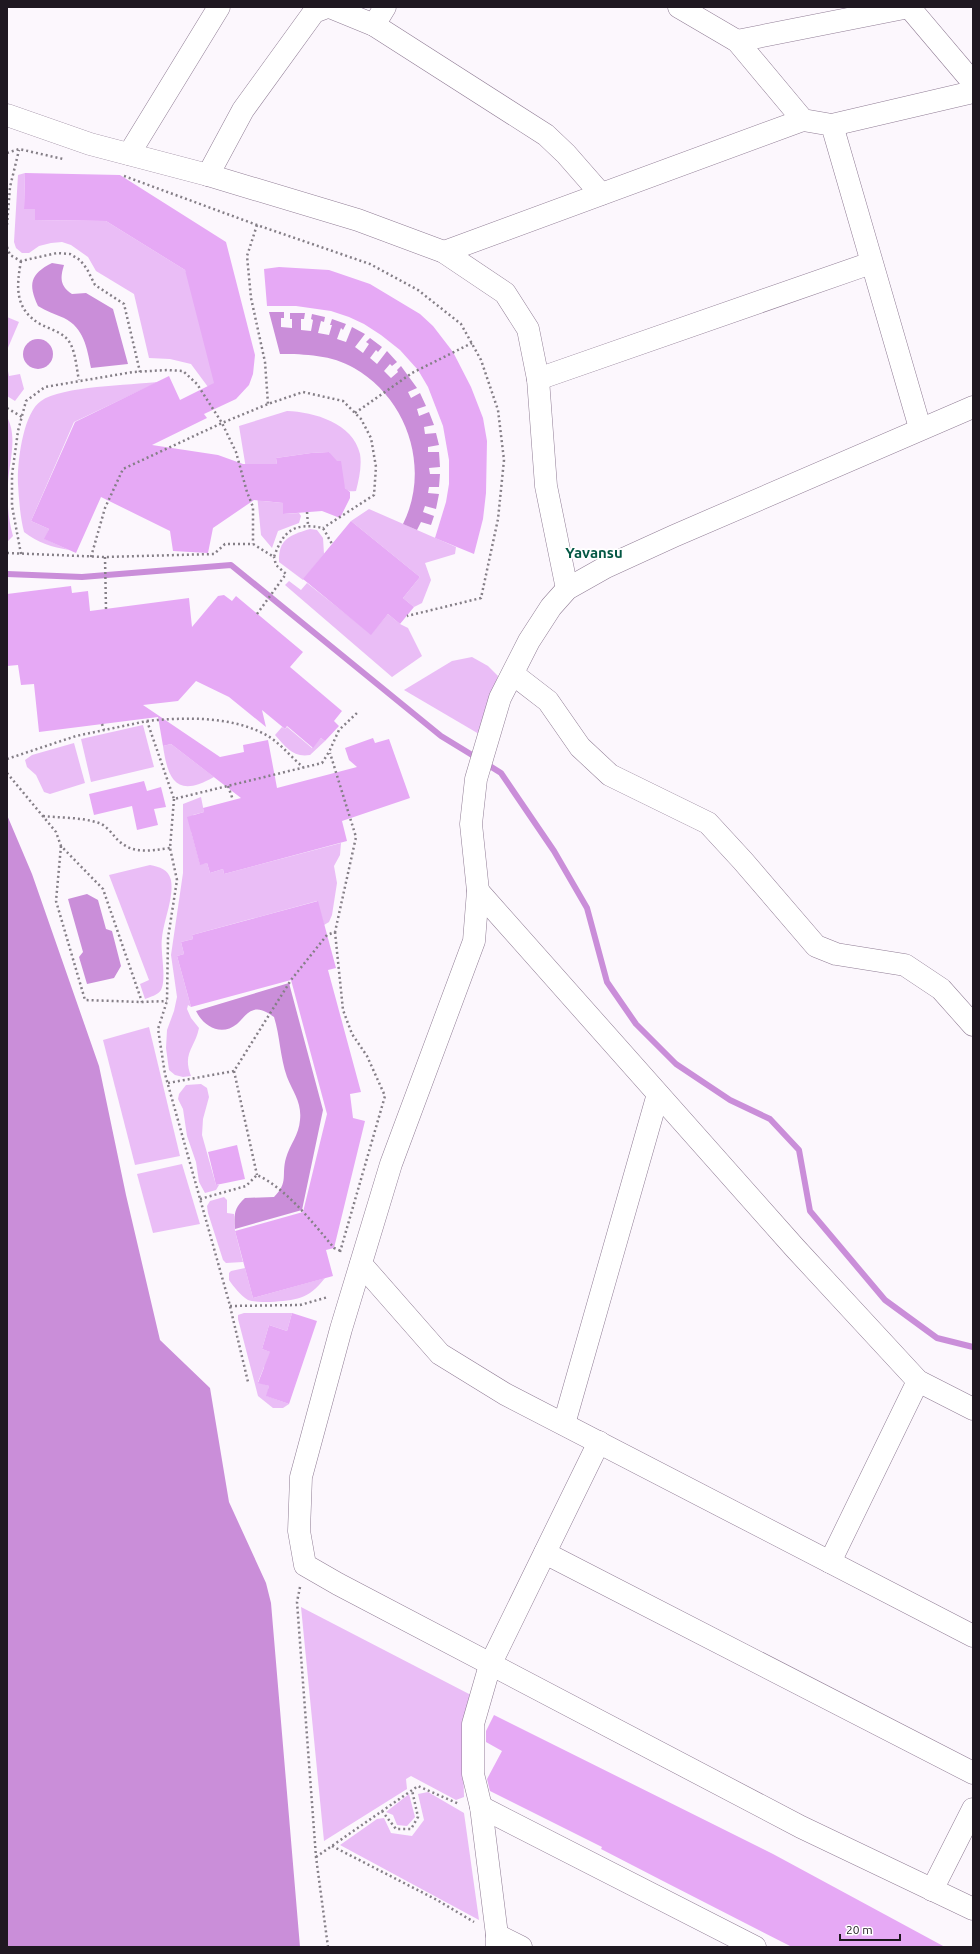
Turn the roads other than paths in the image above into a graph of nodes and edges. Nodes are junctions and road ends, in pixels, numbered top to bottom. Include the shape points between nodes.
1 (219, 7) edge
2 (326, 7) edge
3 (330, 7) edge
4 (679, 7) edge
5 (909, 7) edge
6 (379, 16) edge
7 (737, 42) junction
8 (972, 82) edge
9 (7, 115) edge
10 (804, 120) junction
11 (832, 125) junction
12 (129, 154) junction
13 (208, 175) junction
14 (600, 194) junction
15 (444, 252) junction
16 (871, 263) junction
17 (538, 379) junction
18 (973, 407) edge
19 (920, 428) junction
20 (567, 589) junction
21 (513, 674) junction
22 (478, 891) junction
23 (973, 1025) edge
24 (658, 1094) junction
25 (361, 1264) junction
26 (918, 1381) junction
27 (973, 1409) edge
28 (564, 1424) junction
29 (599, 1442) junction
30 (545, 1553) junction
31 (830, 1562) junction
32 (973, 1636) edge
33 (490, 1665) junction
34 (973, 1773) edge
35 (481, 1807) junction
36 (973, 1809) edge
37 (932, 1890) junction
38 (973, 1908) edge
39 (497, 1941) edge
40 (521, 1947) edge
41 (755, 1947) edge

1 - 12 street
2 - 13 street via 314,12 243,110
3 - 6 street
4 - 7 street
5 - 7 street
5 - 8 street
6 - 14 street via 546,135
7 - 10 street
8 - 11 street
9 - 12 street via 90,144
10 - 11 street
10 - 14 street
11 - 16 street
12 - 13 street
13 - 15 street via 358,220
14 - 15 street
15 - 17 street via 505,293 528,328
16 - 17 street
16 - 19 street
17 - 20 street via 546,486
18 - 19 street
19 - 20 street via 667,539 606,567
20 - 21 street via 551,607 529,641
21 - 22 street via 500,698 476,780 471,824
21 - 23 street via 548,701 580,748 610,776 708,823 816,946 836,954 905,965 941,989
22 - 24 street
22 - 25 street via 474,941 391,1164
24 - 26 street
24 - 28 street
25 - 28 street via 440,1354 505,1394
25 - 33 street via 301,1477 299,1531 305,1565
26 - 27 street
26 - 31 street
28 - 29 street
29 - 30 street
29 - 31 street
30 - 33 street
30 - 34 street
31 - 32 street
33 - 35 street via 473,1724 474,1774
33 - 37 street via 801,1826
35 - 39 street
35 - 41 street
36 - 37 street
37 - 38 street
39 - 40 street

